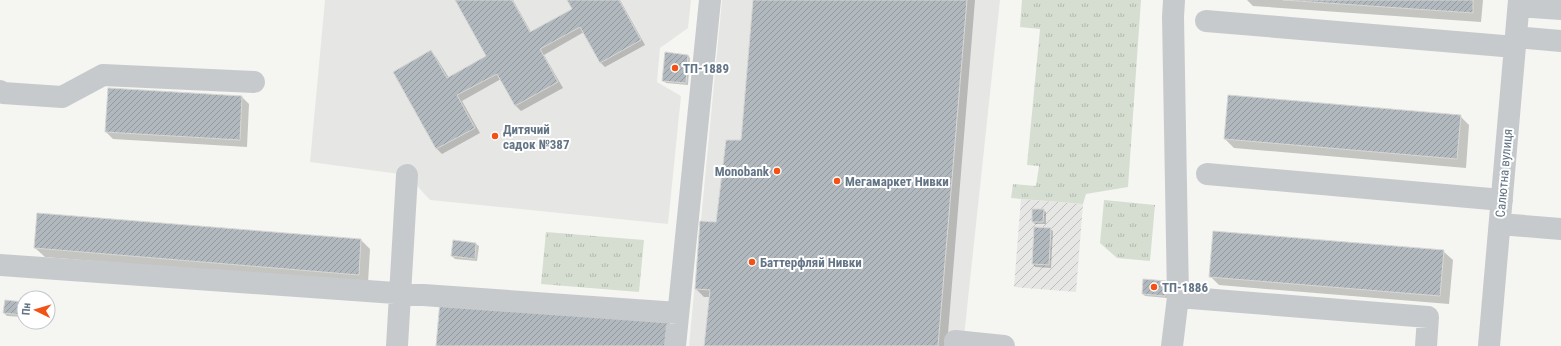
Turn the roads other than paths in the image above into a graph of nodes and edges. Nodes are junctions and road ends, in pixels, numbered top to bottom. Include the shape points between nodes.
1 (710, 0) edge
2 (1174, 0) edge
3 (1519, 3) edge
4 (1561, 9) edge
5 (1206, 21) dead end
6 (1561, 41) edge
7 (1516, 42) junction
8 (254, 82) dead end
9 (0, 90) edge
10 (1207, 174) dead end
11 (407, 175) dead end
12 (1502, 200) junction
13 (1500, 224) junction
14 (1561, 229) edge
15 (0, 265) edge
16 (400, 293) junction
17 (1178, 297) junction
18 (678, 313) junction
19 (397, 346) edge
20 (675, 346) edge
21 (955, 346) edge
22 (1004, 346) edge
23 (1172, 346) edge
24 (1426, 346) edge
25 (1489, 346) edge

1 - 18 street
2 - 17 street
3 - 4 street
3 - 7 street, Салютна вулиця
5 - 7 street
6 - 7 street
7 - 12 street, Салютна вулиця
8 - 9 street via 103,75 62,97 3,93
10 - 12 street
11 - 16 street
12 - 13 street, Салютна вулиця
13 - 14 street
13 - 25 street, Салютна вулиця
15 - 16 street
16 - 18 street
16 - 19 street
17 - 23 street
17 - 24 street via 1428,317
18 - 20 street
21 - 22 street via 955,342

